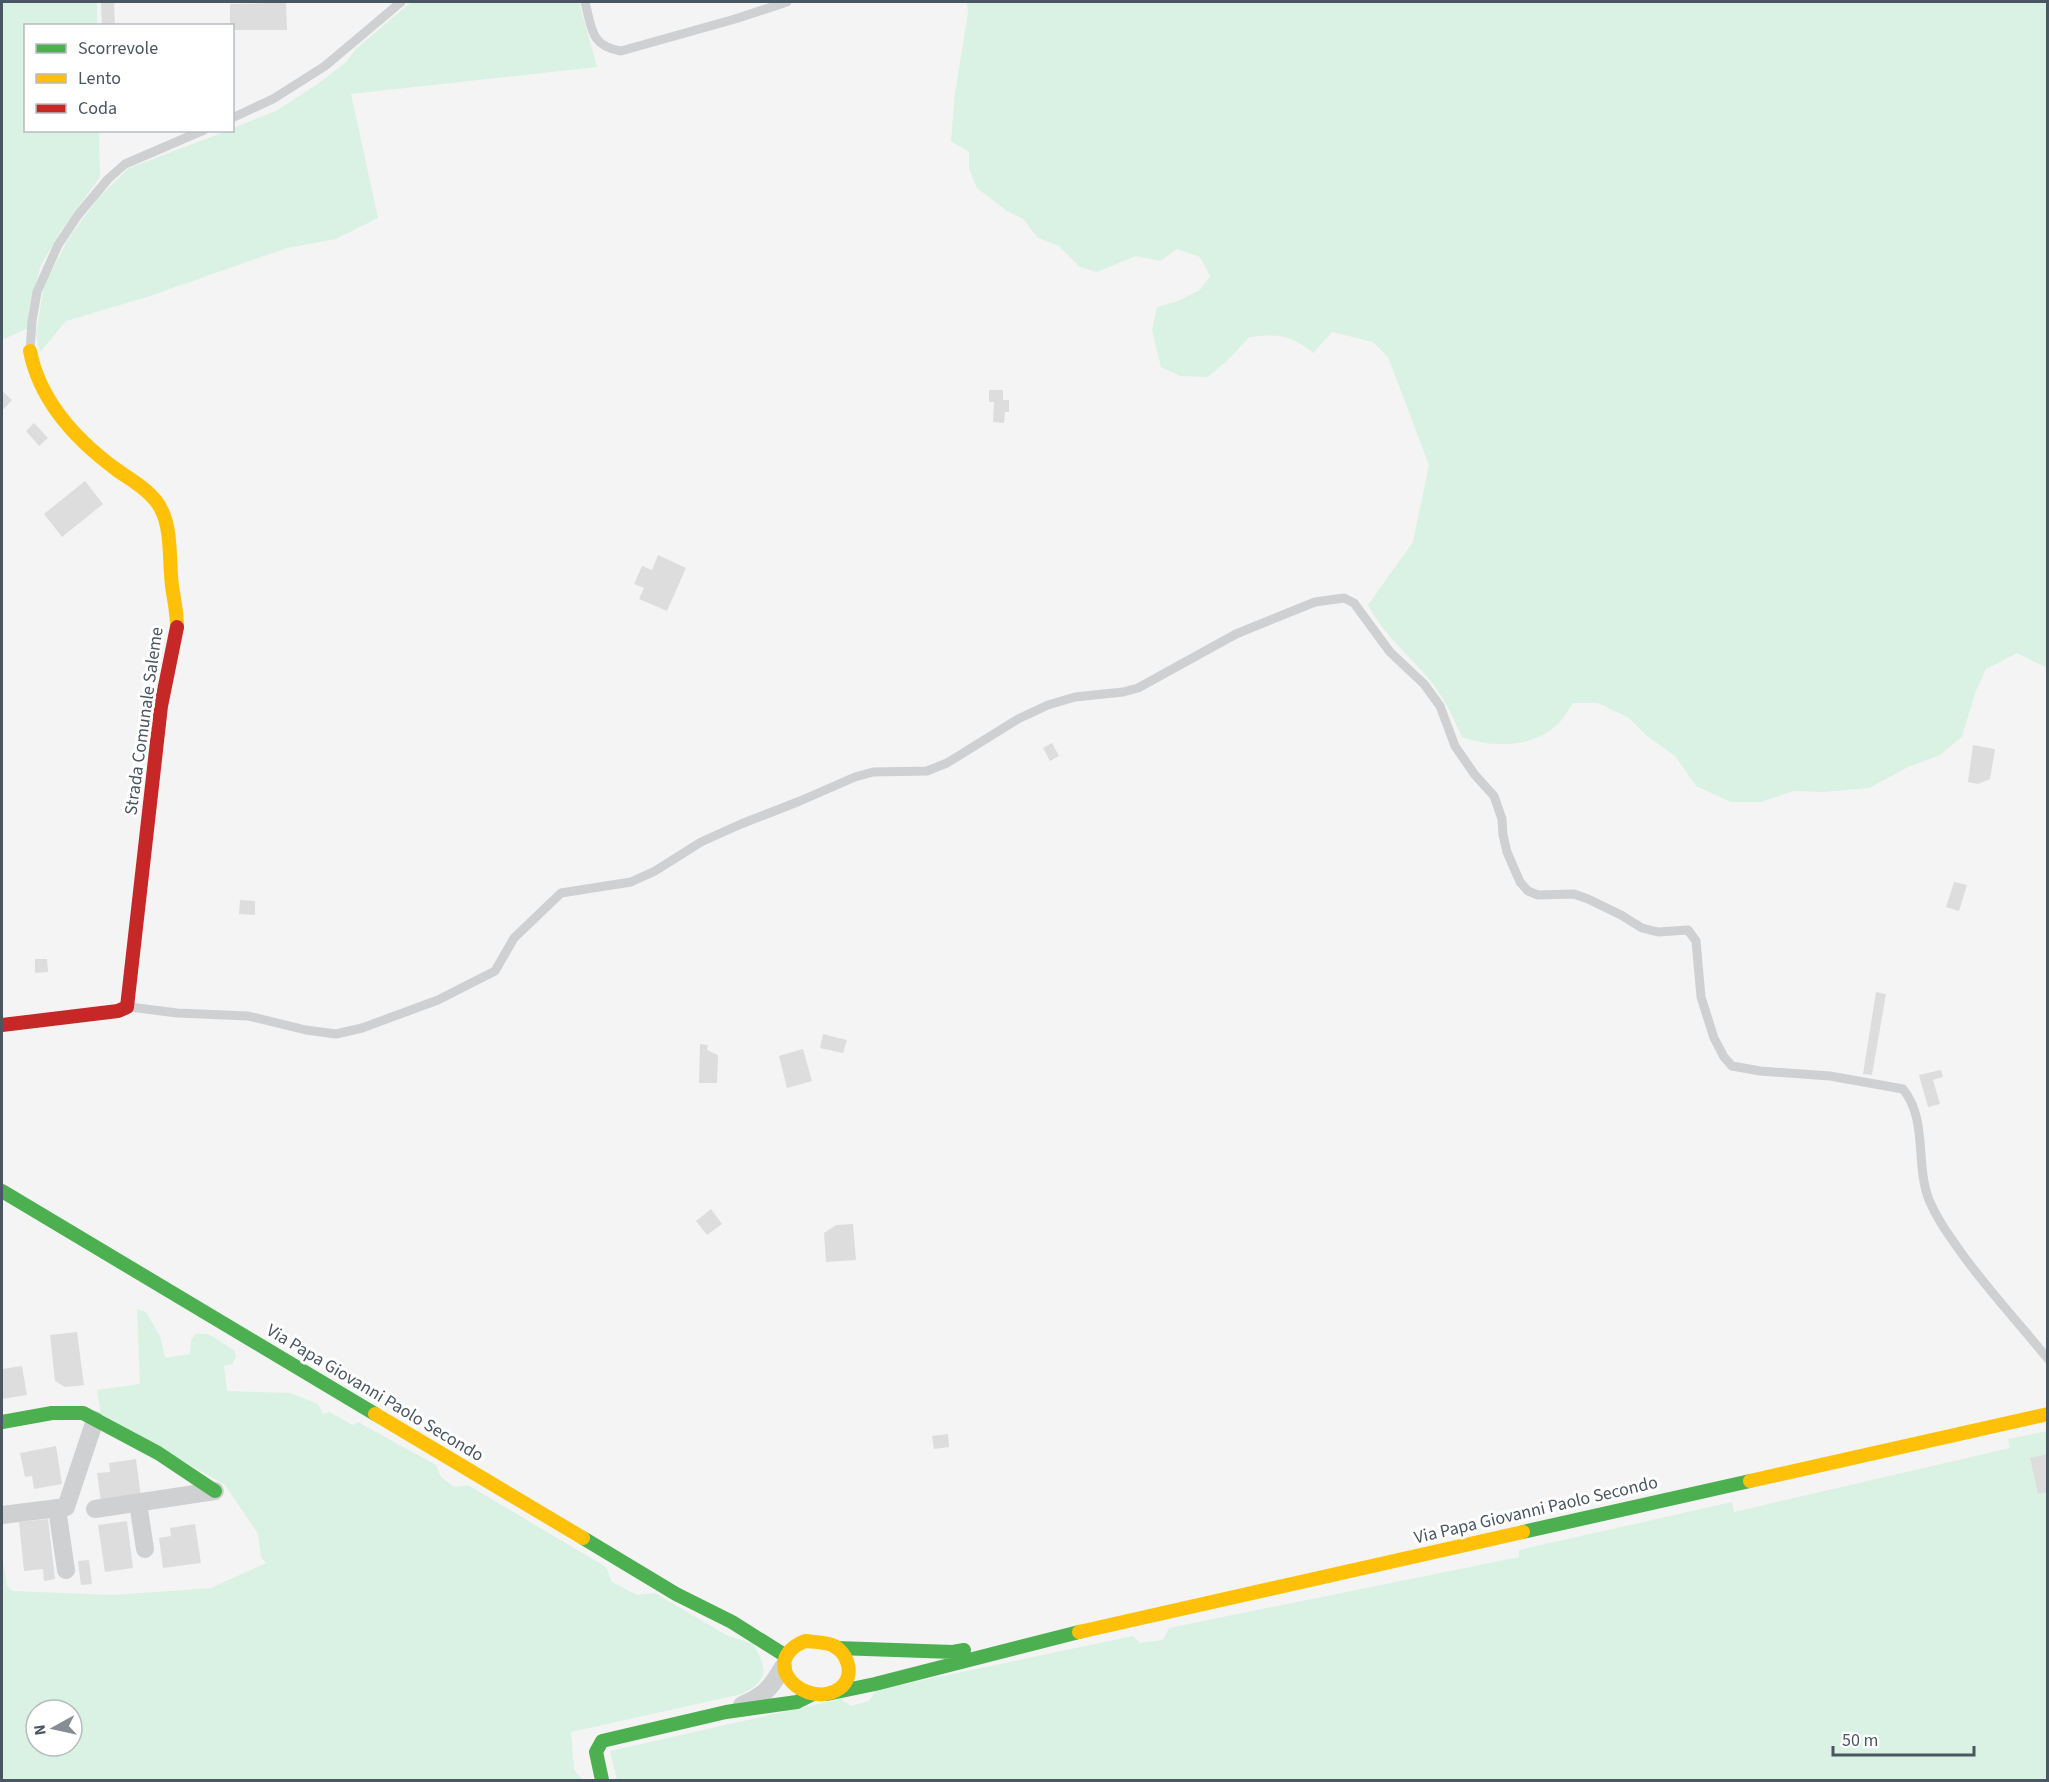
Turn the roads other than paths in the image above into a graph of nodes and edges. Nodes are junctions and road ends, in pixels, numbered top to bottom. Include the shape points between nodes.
1 (401, 2) edge
2 (585, 2) edge
3 (787, 2) edge
4 (234, 117) edge
5 (199, 132) edge
6 (30, 351) joint
7 (127, 1007) junction
8 (2, 1025) edge
9 (2, 1191) edge
10 (2048, 1359) edge
11 (2048, 1414) edge
12 (95, 1420) junction
13 (2, 1422) edge
14 (215, 1491) joint
15 (138, 1503) junction
16 (57, 1509) junction
17 (95, 1509) dead end
18 (2, 1515) edge
19 (145, 1549) dead end
20 (66, 1570) dead end
21 (732, 1622) junction
22 (805, 1641) junction
23 (1033, 1642) junction
24 (837, 1648) junction
25 (785, 1661) junction
26 (827, 1694) junction
27 (811, 1695) junction
28 (726, 1712) junction
29 (602, 1780) edge

1 - 4 lane via 325,66 273,99
2 - 3 lane via 598,42 621,51
5 - 6 lane via 125,164 78,215 58,245 37,292
6 - 7 main road, Strada Comunale Saleme via 34,372 64,425 92,452 143,489 161,508 166,524 177,633 161,706
7 - 8 main road
7 - 10 lane via 248,1016 336,1034 362,1028 438,1000 495,971 514,938 561,893 631,882 701,842 855,777 873,772 927,771 1048,705 1138,688 1236,634 1315,602 1344,598 1354,603 1390,652 1424,684 1440,706 1455,746 1494,796 1503,819 1507,852 1528,891 1588,898 1658,933 1688,930 1696,941 1701,997 1714,1038 1731,1066 1830,1076 1903,1089 1917,1117 1928,1198 1939,1222
9 - 21 main road, Via Papa Giovanni Paolo Secondo via 676,1594
11 - 23 main road, Via Papa Giovanni Paolo Secondo
12 - 13 main road via 70,1411
12 - 14 main road via 158,1453
12 - 16 street via 66,1508
14 - 15 street
15 - 17 street
15 - 19 street
16 - 18 street
16 - 20 street
21 - 22 main road
21 - 25 main road
22 - 24 main road
22 - 25 main road via 792,1647
23 - 24 main road via 953,1652
23 - 26 main road
24 - 26 main road via 849,1669 848,1679
25 - 27 main road via 787,1677 795,1687
25 - 28 street via 772,1687 758,1699
26 - 27 main road
27 - 28 main road via 797,1702
28 - 29 main road via 602,1741 596,1752

